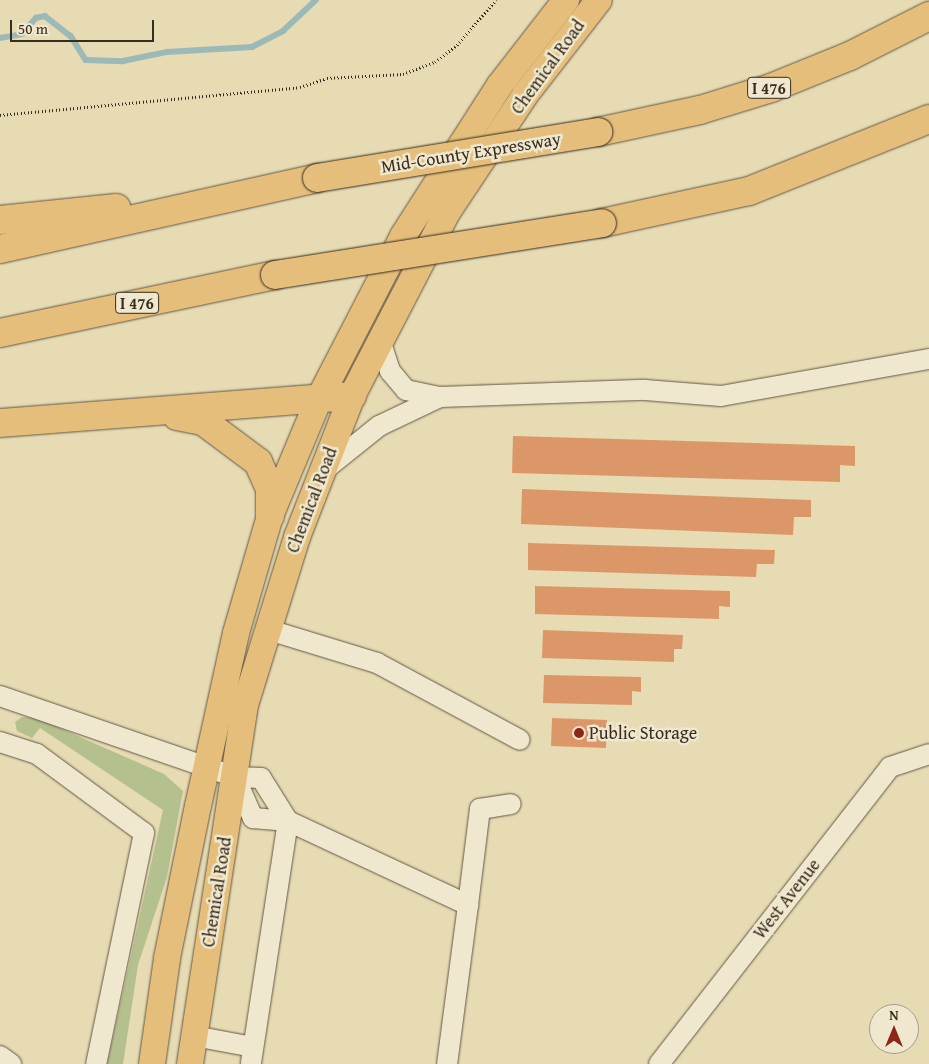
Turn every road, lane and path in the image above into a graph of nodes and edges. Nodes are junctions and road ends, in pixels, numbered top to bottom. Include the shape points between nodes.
1 (496, 0) edge
2 (566, 0) edge
3 (599, 0) edge
4 (929, 16) edge
5 (0, 115) edge
6 (929, 119) edge
7 (239, 195) junction
8 (0, 220) edge
9 (0, 249) edge
10 (0, 334) edge
11 (380, 340) junction
12 (929, 359) edge
13 (352, 396) junction
14 (440, 397) junction
15 (319, 399) junction
16 (156, 411) junction
17 (0, 423) edge
18 (323, 471) junction
19 (270, 516) junction
20 (266, 629) junction
21 (0, 696) edge
22 (520, 740) dead end
23 (0, 742) edge
24 (929, 754) edge
25 (206, 767) junction
26 (235, 777) junction
27 (511, 804) dead end
28 (288, 821) junction
29 (468, 905) junction
30 (194, 1036) junction
31 (0, 1056) edge
32 (252, 1056) edge
33 (11, 1064) edge
34 (96, 1064) edge
35 (152, 1064) edge
36 (190, 1064) edge
37 (447, 1064) edge
38 (659, 1064) edge

1 - 5 path via 457,45 435,62 403,74 327,78 300,87
2 - 15 main road, Chemical Road via 443,169
3 - 11 main road, Chemical Road via 525,95 448,211
4 - 7 highway, Mid-County Expressway / I 476, bridge via 850,56 771,88 700,110 598,132 317,178
6 - 10 highway, I 476, bridge via 750,191 602,222 275,275
7 - 8 highway
7 - 9 highway, Mid-County Expressway / I 476
11 - 13 main road, Chemical Road
11 - 14 street via 390,371 406,390
12 - 14 street via 721,396 646,390
13 - 15 highway
13 - 18 main road, Chemical Road
14 - 18 street via 379,426
15 - 16 highway
15 - 19 main road, Chemical Road
16 - 17 highway
16 - 19 highway via 203,421 258,462 270,490
18 - 20 main road, Chemical Road
19 - 25 main road, Chemical Road via 236,633
20 - 22 street via 377,663
20 - 26 main road, Chemical Road via 245,705
21 - 25 street
23 - 34 street via 37,754 144,833
24 - 38 street, West Avenue via 890,767
25 - 26 street
25 - 35 main road, Chemical Road via 167,958
26 - 28 street via 261,778
26 - 28 street via 253,818
26 - 30 main road, Chemical Road
27 - 29 street via 480,809
28 - 29 street
28 - 32 street
29 - 37 street
30 - 32 street
30 - 36 main road, Chemical Road
31 - 33 street

